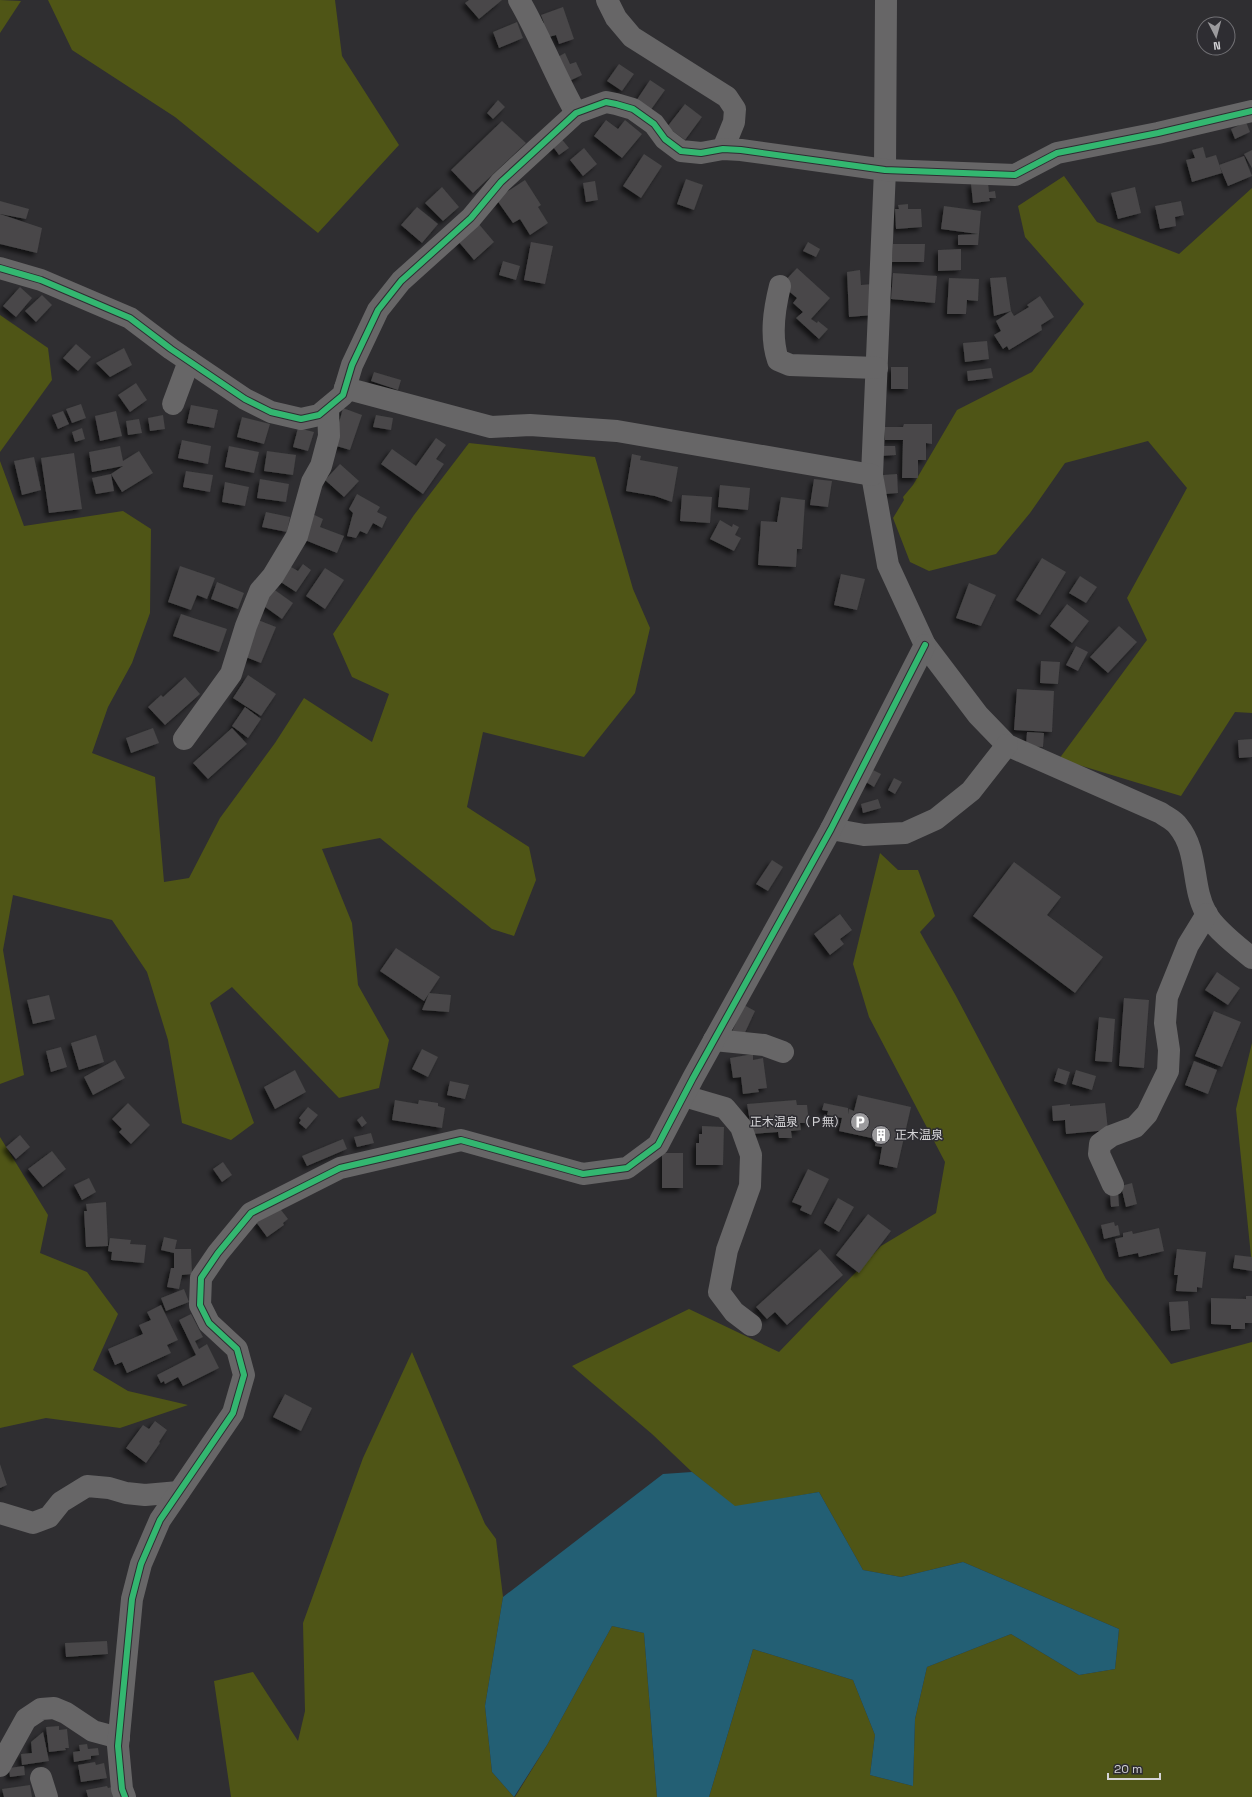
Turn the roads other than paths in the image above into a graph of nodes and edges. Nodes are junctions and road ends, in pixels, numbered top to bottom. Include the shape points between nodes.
1 (519, 0) edge
2 (607, 0) edge
3 (886, 0) edge
4 (1252, 111) edge
5 (576, 113) junction
6 (723, 149) junction
7 (886, 170) junction
8 (0, 268) edge
9 (780, 286) dead end
10 (189, 362) junction
11 (877, 368) junction
12 (345, 388) junction
13 (173, 404) dead end
14 (328, 408) junction
15 (872, 475) junction
16 (925, 645) junction
17 (184, 739) dead end
18 (1007, 745) junction
19 (832, 829) junction
20 (1207, 914) junction
21 (1252, 958) edge
22 (714, 1040) junction
23 (783, 1052) dead end
24 (684, 1096) junction
25 (1112, 1185) dead end
26 (751, 1325) dead end
27 (179, 1492) junction
28 (0, 1513) edge
29 (119, 1738) junction
30 (0, 1766) edge
31 (125, 1797) edge

1 - 5 street
2 - 6 street via 616,18 632,37 727,97 735,109 734,122
3 - 7 street
4 - 7 street via 1057,153 1015,175
5 - 6 street via 606,102 616,104 633,109 654,124 665,139 680,151 701,153
5 - 12 street via 501,182 471,218 401,281 378,310 352,365
6 - 7 street
7 - 11 street
8 - 10 street via 41,280 130,318
9 - 11 street via 773,322 774,348 778,360 790,365
10 - 13 street
10 - 14 street via 244,399 271,412 301,418 319,414
11 - 15 street
12 - 14 street via 343,395
12 - 15 street via 491,427 530,425 617,432
14 - 17 street via 329,436 312,482 297,536 273,576 260,591 231,674
15 - 16 street via 888,565
16 - 18 street via 978,715
16 - 19 street
18 - 19 street via 971,791 936,819 905,833 864,835
18 - 20 street via 1161,813 1178,824 1188,841 1200,900
19 - 22 street
20 - 21 street
20 - 25 street via 1188,945 1167,997 1165,1024 1169,1050 1168,1071 1147,1114 1135,1127 1111,1136 1100,1144 1099,1154
22 - 23 street via 764,1045
22 - 24 street
24 - 26 street via 725,1108 741,1127 751,1155 750,1186 727,1250 719,1292 734,1312
24 - 27 street via 658,1145 627,1168 583,1174 461,1140 340,1168 251,1213 218,1252 201,1278 200,1305 209,1323 237,1349 244,1375 233,1413
27 - 28 street via 126,1493 87,1486 60,1502 49,1517 33,1523
27 - 29 street via 160,1520 141,1564 132,1599
29 - 30 street via 93,1731 54,1708 41,1709 26,1719
29 - 31 street via 122,1789

